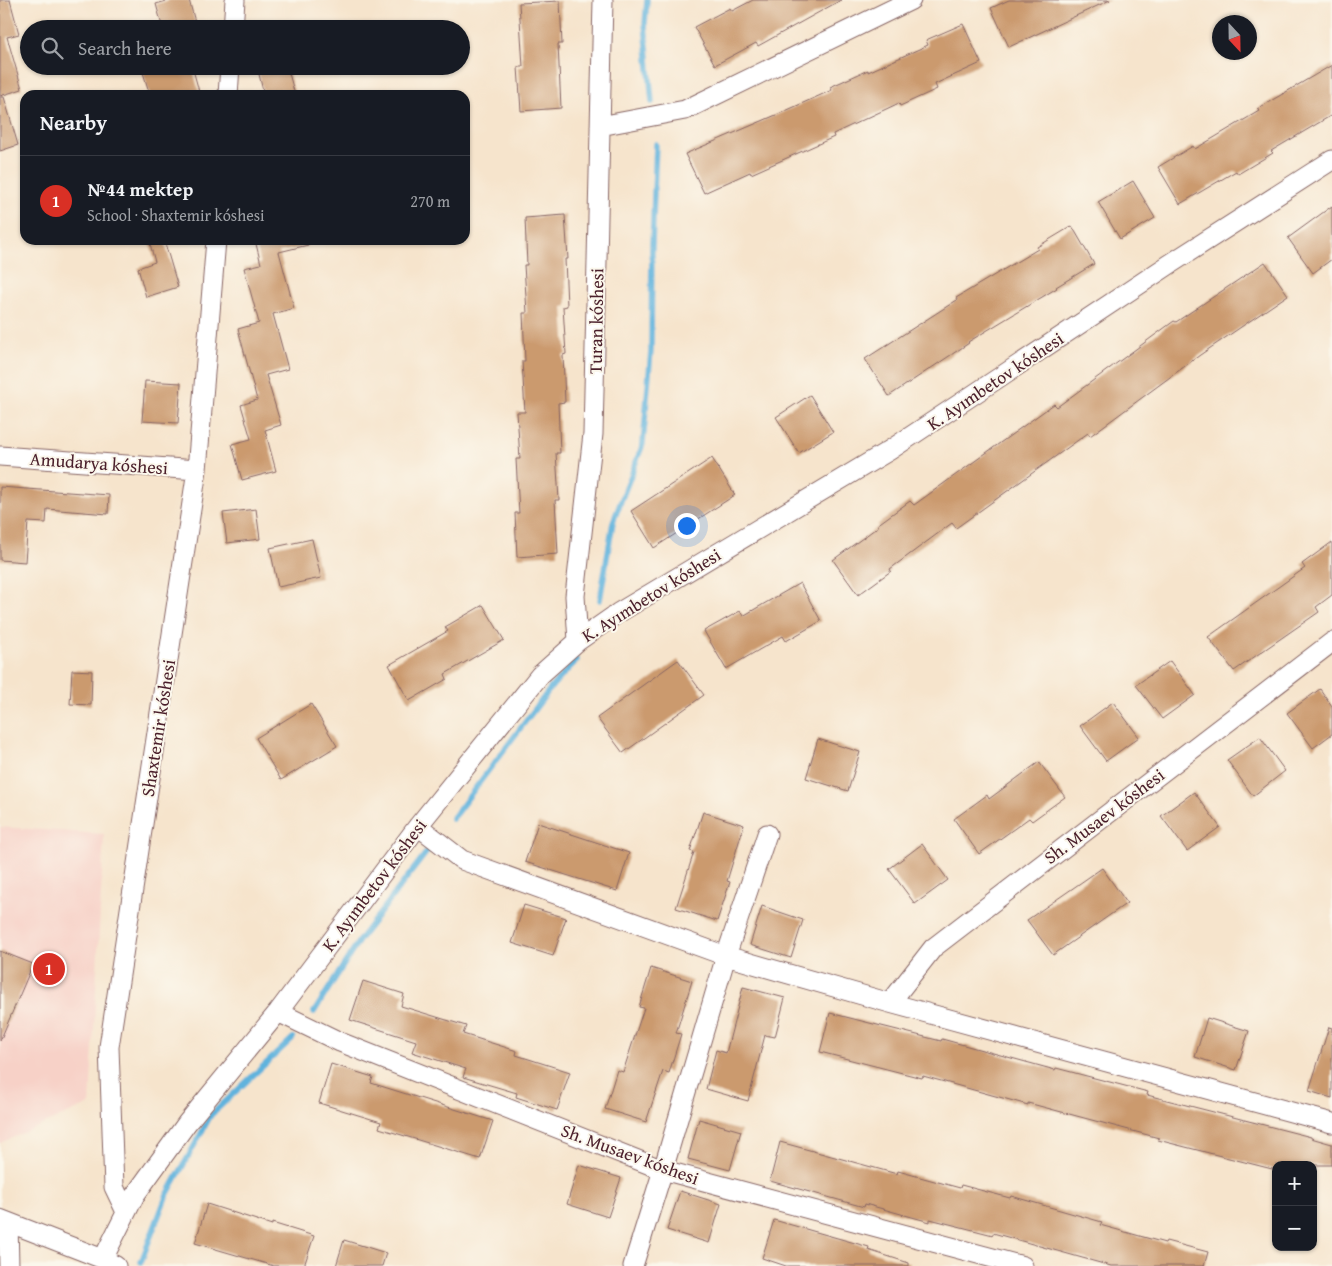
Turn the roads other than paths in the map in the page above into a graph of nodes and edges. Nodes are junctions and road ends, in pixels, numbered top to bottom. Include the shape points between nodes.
1 (235, 0) edge
2 (603, 0) edge
3 (911, 0) edge
4 (234, 20) edge
5 (229, 75) edge
6 (228, 90) edge
7 (600, 126) junction
8 (1332, 160) edge
9 (216, 245) edge
10 (0, 456) edge
11 (197, 470) junction
12 (578, 642) junction
13 (1332, 642) edge
14 (418, 826) junction
15 (767, 834) dead end
16 (726, 956) junction
17 (890, 1003) junction
18 (278, 1012) junction
19 (1332, 1123) edge
20 (663, 1170) junction
21 (126, 1212) junction
22 (4, 1221) edge
23 (109, 1263) edge
24 (8, 1266) edge
25 (633, 1266) edge
26 (1023, 1266) edge

1 - 4 street
2 - 7 street, Turan kóshesi
3 - 7 street via 685,110
5 - 6 street
7 - 12 street, Turan kóshesi via 593,434 575,596
8 - 12 street, K. Ayımbetov kóshesi via 890,450 618,612
9 - 11 street, Shaxtemir kóshesi
10 - 11 street, Amudarya kóshesi
11 - 21 street, Shaxtemir kóshesi via 109,1047 114,1187
12 - 14 street, K. Ayımbetov kóshesi via 540,676
13 - 17 street, Sh. Musaev kóshesi via 933,948
14 - 16 street via 462,860
14 - 18 street, K. Ayımbetov kóshesi
15 - 16 street
16 - 17 street
16 - 20 street
17 - 19 street
18 - 20 street, Sh. Musaev kóshesi via 340,1042
18 - 21 street, K. Ayımbetov kóshesi via 187,1123 135,1194
20 - 25 street
20 - 26 street, Sh. Musaev kóshesi
21 - 23 street, K. Ayımbetov kóshesi
22 - 23 street
22 - 24 street

